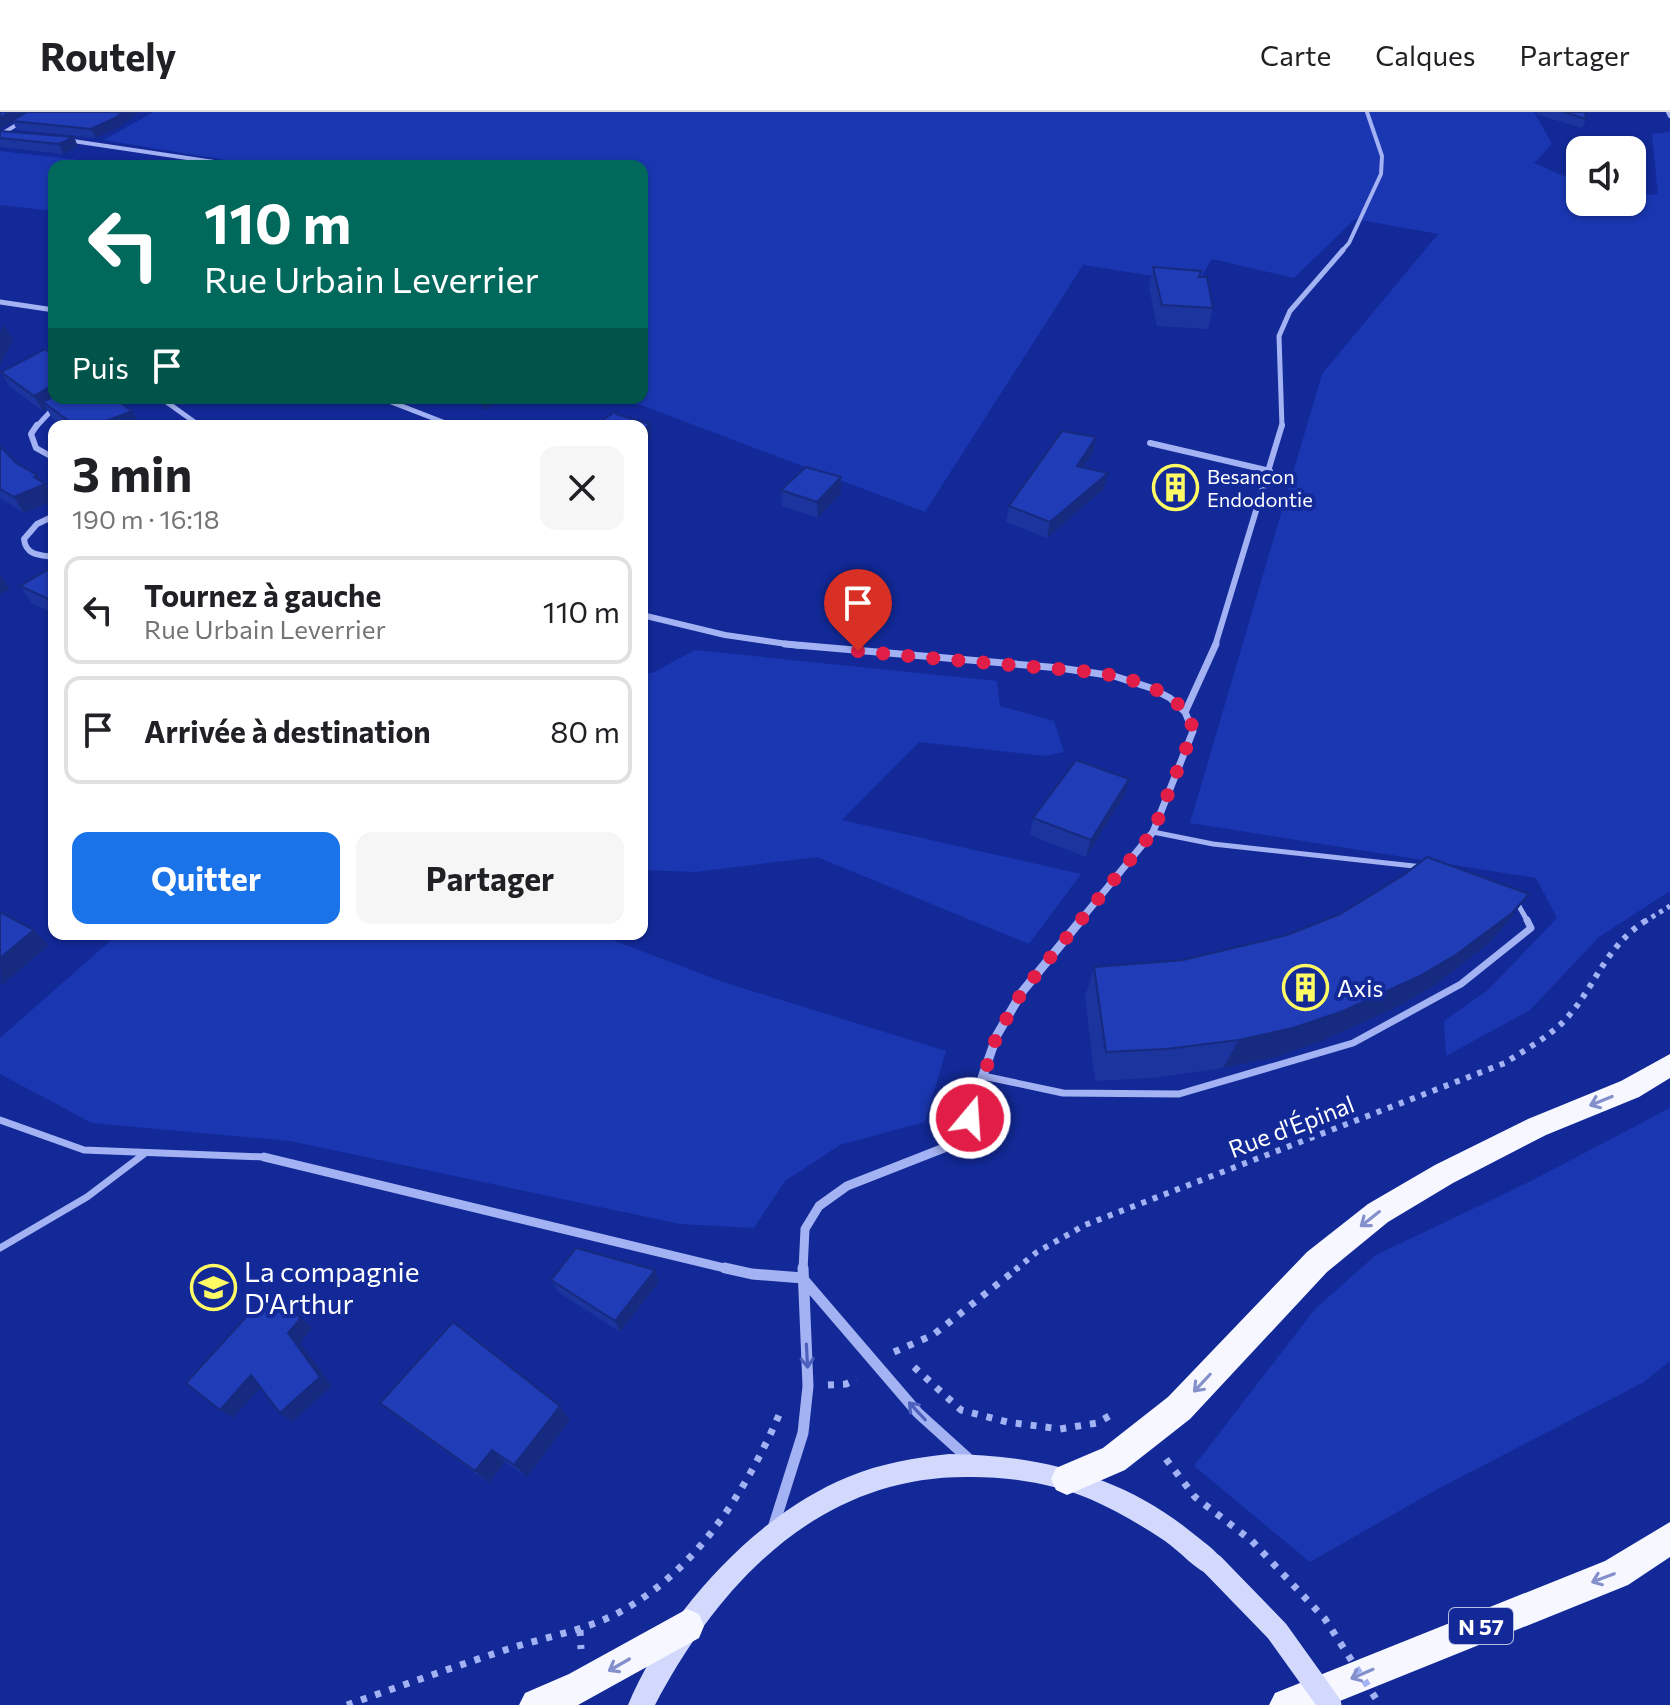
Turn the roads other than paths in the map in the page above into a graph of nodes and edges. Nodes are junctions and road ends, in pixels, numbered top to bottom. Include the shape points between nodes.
1 (37, 112) edge
2 (1367, 112) edge
3 (1, 135) edge
4 (15, 135) edge
5 (56, 139) edge
6 (205, 160) edge
7 (0, 302) edge
8 (48, 309) edge
9 (62, 404) edge
10 (169, 404) edge
11 (399, 404) edge
12 (192, 420) edge
13 (438, 420) edge
14 (1150, 443) dead end
15 (48, 455) edge
16 (1270, 471) junction
17 (48, 519) edge
18 (48, 556) edge
19 (648, 616) edge
20 (1186, 710) junction
21 (1153, 832) junction
22 (1435, 868) edge
23 (1509, 895) edge
24 (1670, 1065) edge
25 (983, 1076) junction
26 (0, 1120) edge
27 (144, 1154) junction
28 (264, 1157) joint
29 (0, 1248) edge
30 (803, 1278) junction
31 (974, 1464) junction
32 (1067, 1479) junction
33 (1670, 1538) edge
34 (769, 1540) junction
35 (687, 1626) junction
36 (537, 1705) edge
37 (641, 1705) edge
38 (1287, 1705) edge
39 (1330, 1705) edge

1 - 3 street
2 - 16 street via 1382,156 1381,174 1349,243 1290,311 1279,336 1284,411
3 - 4 street
5 - 6 street
7 - 8 street
9 - 15 street via 38,420 31,434 36,448
10 - 12 street
11 - 13 street
14 - 16 street
16 - 20 street via 1210,663
17 - 18 street via 24,539 31,553
19 - 20 street via 720,634 1085,671 1132,681
20 - 21 street via 1193,731
21 - 22 lane via 1213,844
21 - 25 street via 1022,992 997,1035
23 - 25 lane via 1519,902 1531,928 1461,984 1353,1043 1179,1094 1063,1093
24 -> 32 highway via 1630,1089 1523,1133 1378,1213 1317,1262 1179,1408 1114,1459
25 - 30 street via 962,1135 944,1148 847,1186 819,1206 805,1229
26 - 27 lane via 84,1150
27 - 28 lane
27 - 29 lane via 87,1197
28 - 30 street via 752,1274
31 -> 30 street via 918,1413
30 -> 34 street via 808,1386 803,1433
31 - 32 main road
31 - 34 main road via 852,1487
32 - 39 main road, bridge via 1137,1507 1180,1534 1267,1616
33 -> 38 highway, N 57 via 1616,1573
34 - 35 main road via 725,1579
35 -> 36 highway
35 - 37 main road

